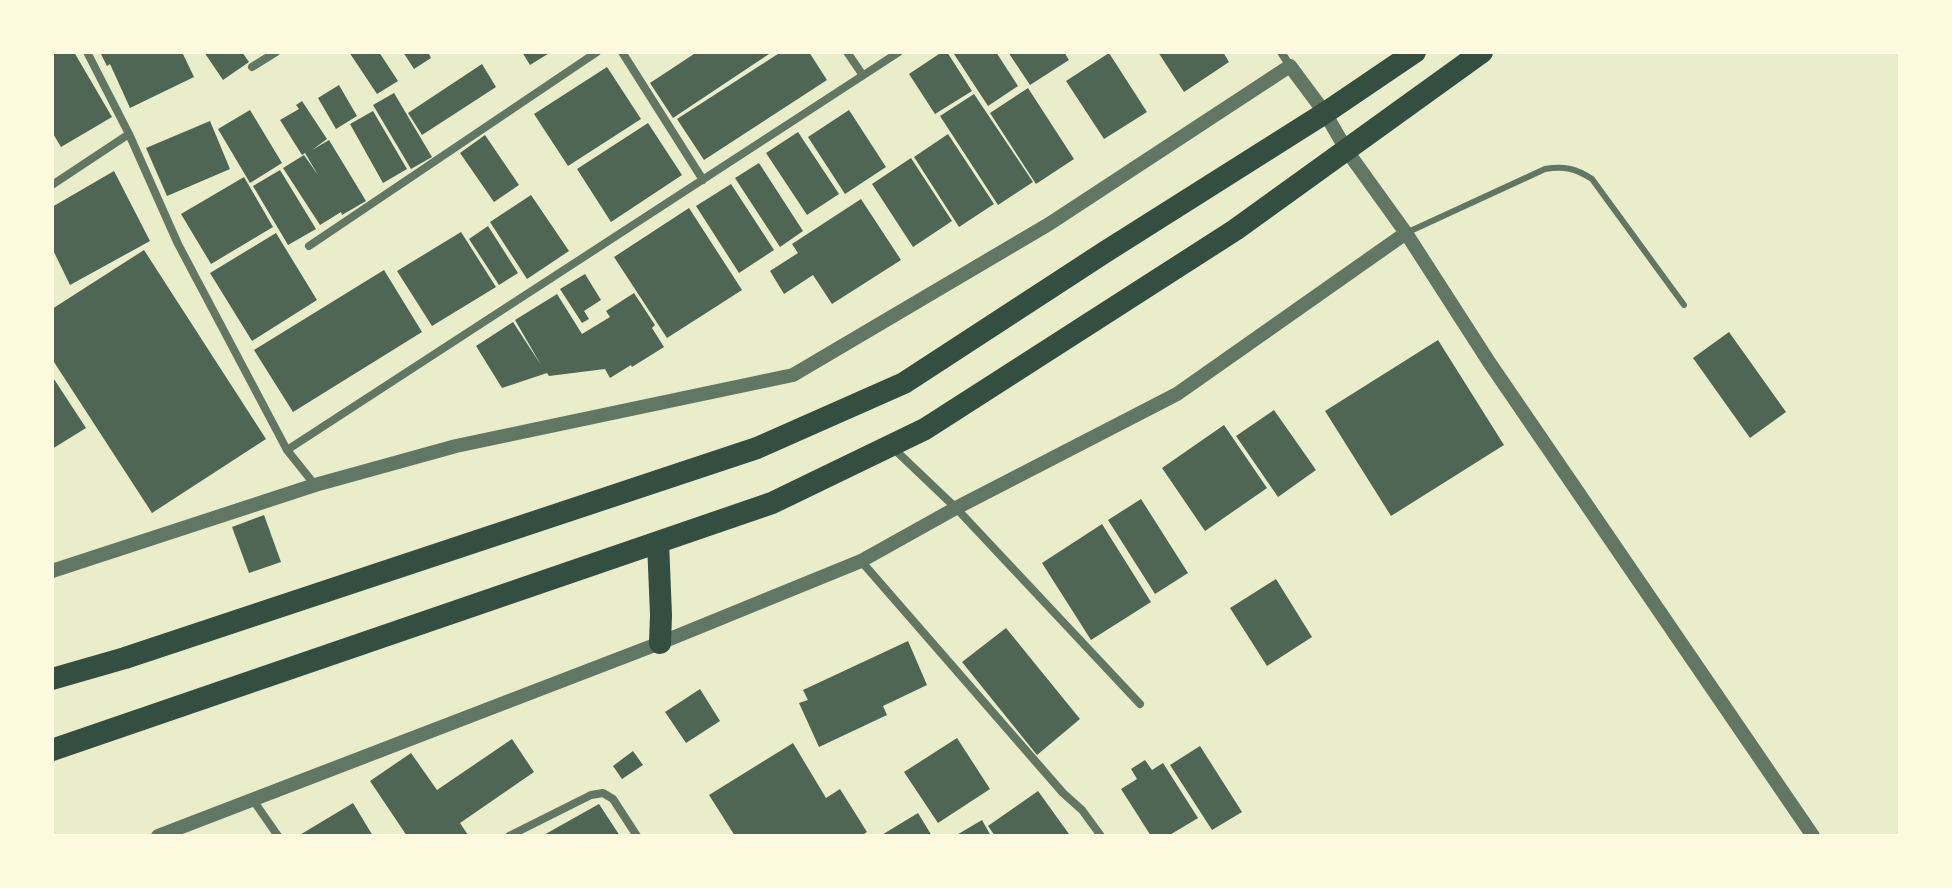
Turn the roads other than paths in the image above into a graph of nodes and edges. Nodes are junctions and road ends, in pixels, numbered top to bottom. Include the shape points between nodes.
1 (87, 52) edge
2 (276, 52) edge
3 (597, 52) edge
4 (622, 52) edge
5 (847, 52) edge
6 (899, 52) edge
7 (1281, 52) edge
8 (1415, 52) edge
9 (1482, 52) edge
10 (1290, 66) junction
11 (252, 67) dead end
12 (862, 74) junction
13 (1325, 113) junction
14 (129, 134) junction
15 (1347, 151) junction
16 (703, 180) junction
17 (52, 185) edge
18 (1406, 233) junction
19 (309, 246) dead end
20 (1684, 305) dead end
21 (891, 446) junction
22 (287, 450) junction
23 (315, 485) junction
24 (956, 508) junction
25 (658, 542) junction
26 (861, 561) junction
27 (52, 571) edge
28 (660, 643) junction
29 (52, 679) edge
30 (1140, 704) dead end
31 (52, 750) edge
32 (253, 800) junction
33 (158, 836) edge
34 (278, 836) edge
35 (509, 836) edge
36 (637, 836) edge
37 (1101, 836) edge
38 (1813, 836) edge

1 - 14 street
2 - 11 street
3 - 19 street
4 - 16 street
5 - 12 street
6 - 12 street
7 - 10 street
8 - 13 highway
9 - 15 highway
10 - 13 street
10 - 23 street via 1049,224 793,375 456,446
12 - 16 street
13 - 15 street
13 - 29 highway via 904,383 757,448
14 - 17 street
14 - 22 street via 178,244
15 - 18 street
15 - 21 highway via 1222,239
16 - 22 street
18 - 20 lane via 1545,169 1577,169 1592,179
18 - 24 street via 1177,394
18 - 38 street
21 - 24 street
21 - 25 highway via 772,503
22 - 23 street
23 - 27 street
24 - 26 street
24 - 30 street
25 - 28 highway
25 - 31 highway
26 - 28 street
26 - 37 street
28 - 32 street
32 - 33 street
32 - 34 street
35 - 36 street via 603,793 613,799

